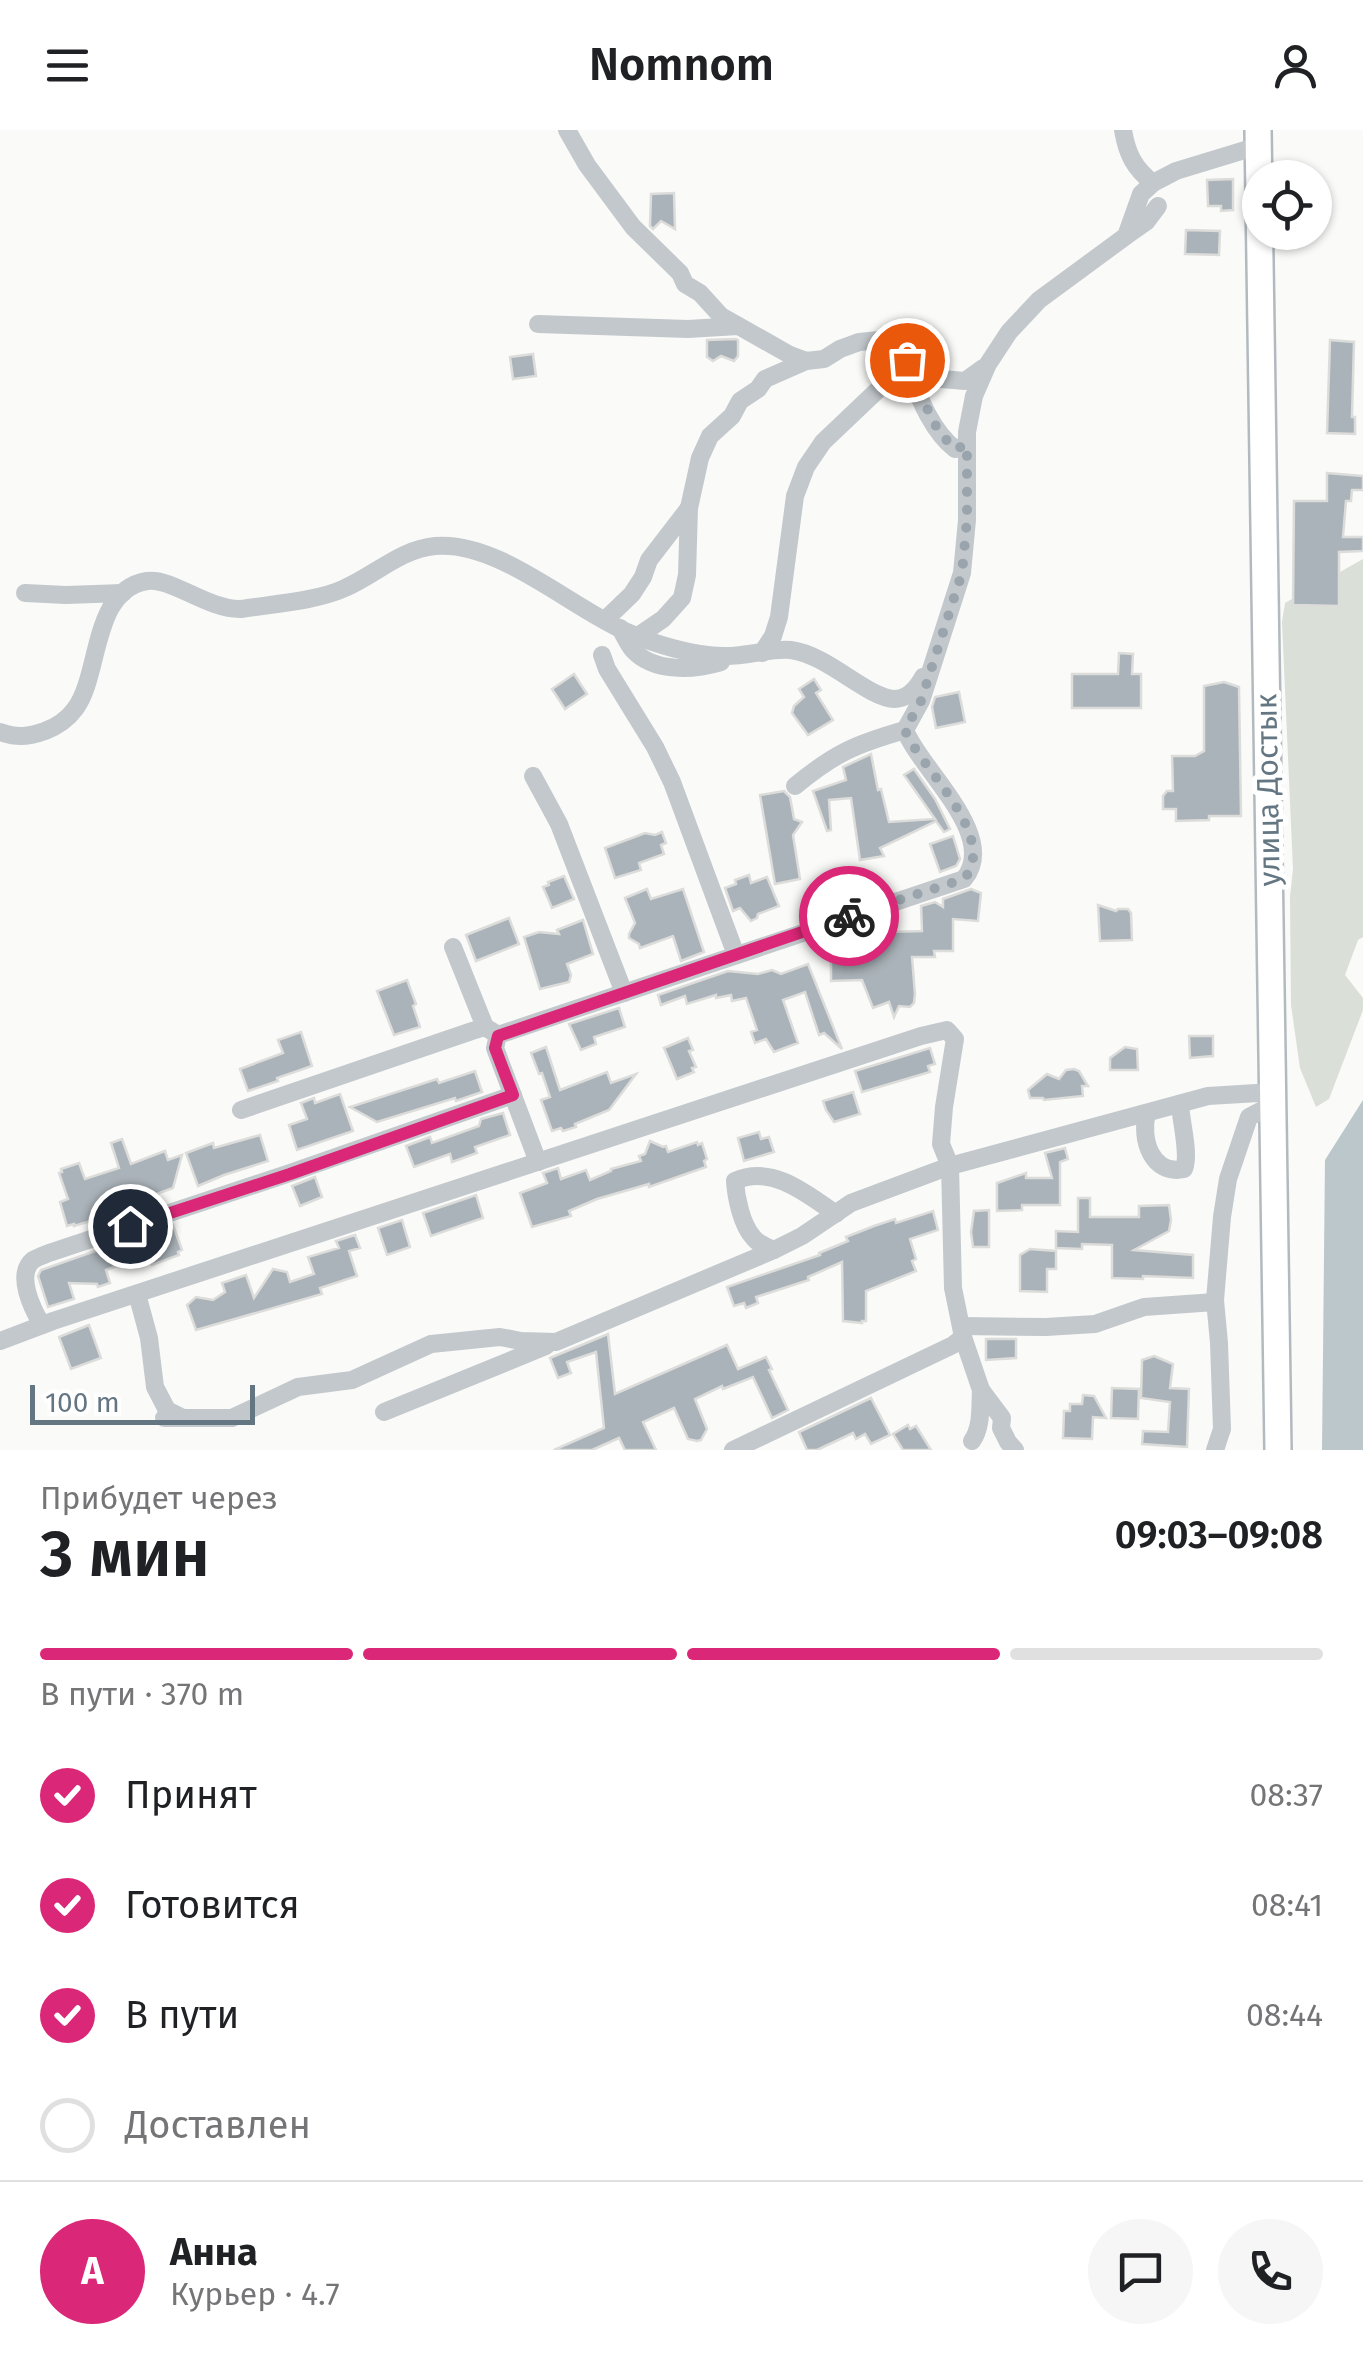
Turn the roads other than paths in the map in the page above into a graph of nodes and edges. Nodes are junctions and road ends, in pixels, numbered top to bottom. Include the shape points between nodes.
1 (567, 130) edge
2 (1124, 130) edge
3 (1258, 138) edge
4 (1152, 184) junction
5 (1158, 206) dead end
6 (1126, 236) junction
7 (538, 324) dead end
8 (738, 326) junction
9 (806, 361) junction
10 (988, 364) junction
11 (915, 374) junction
12 (967, 445) junction
13 (689, 508) junction
14 (25, 593) dead end
15 (123, 593) junction
16 (612, 624) junction
17 (638, 636) junction
18 (753, 654) junction
19 (602, 656) dead end
20 (912, 702) junction
21 (905, 730) junction
22 (0, 732) edge
23 (533, 776) dead end
24 (796, 786) dead end
25 (453, 947) dead end
26 (736, 955) junction
27 (624, 993) junction
28 (492, 1032) junction
29 (513, 1095) junction
30 (1266, 1096) junction
31 (1180, 1104) junction
32 (241, 1110) dead end
33 (1147, 1113) junction
34 (538, 1162) junction
35 (950, 1166) junction
36 (836, 1214) junction
37 (774, 1250) junction
38 (137, 1294) junction
39 (1216, 1302) junction
40 (42, 1325) junction
41 (962, 1332) junction
42 (0, 1341) edge
43 (556, 1342) junction
44 (982, 1390) junction
45 (384, 1412) dead end
46 (1001, 1428) junction
47 (965, 1445) edge
48 (1218, 1447) edge
49 (733, 1450) edge
50 (1015, 1450) edge
51 (1278, 1450) edge

1 - 8 street via 633,227 685,284
2 - 4 street via 1126,151
3 - 4 street
3 - 30 main road, улица Достык
4 - 6 street via 1140,194
5 - 6 street
6 - 10 street via 1039,300
7 - 8 street
8 - 9 street
9 - 11 street via 878,340 896,348
9 - 13 street via 765,379 710,436
10 - 11 street via 964,381
10 - 12 street via 970,413
11 - 12 street via 939,432 955,449
11 - 18 street via 871,395 806,467 773,636
12 - 20 street via 962,573 921,701
13 - 16 street via 648,560
13 - 17 street via 682,598
14 - 15 street
15 - 16 street via 148,580 241,609 320,597 435,546 500,560
15 - 22 street via 100,630 78,706 62,724 28,737
16 - 17 street
16 - 18 street via 648,662 668,667
17 - 18 street via 688,652
18 - 20 street via 796,651 885,696
19 - 26 street via 672,782
20 - 21 street
21 - 24 street via 837,754
21 - 26 street via 971,837 969,873
23 - 27 street via 559,824
25 - 28 street
26 - 27 street
27 - 28 street
28 - 29 street
28 - 32 street
29 - 34 street
29 - 40 street via 32,1260 25,1276
30 - 31 street via 1208,1096
30 - 39 street via 1249,1117 1228,1179
30 - 51 main road, улица Достык
31 - 33 street
31 - 33 street via 1188,1159 1173,1172 1153,1156
33 - 35 street
34 - 35 street via 947,1030 955,1039 941,1144
34 - 38 street
35 - 36 street
35 - 41 street via 953,1288
36 - 37 street
36 - 37 street via 790,1182 749,1176 735,1182 750,1234
37 - 43 street
38 - 40 street
38 - 43 street via 155,1388 173,1418 232,1418 298,1387 352,1380 431,1344 500,1337
39 - 41 street via 1144,1307 1095,1324
39 - 48 street
40 - 42 street
41 - 44 street
41 - 49 street via 953,1346
43 - 45 street
44 - 46 street via 1002,1418
44 - 47 street via 976,1436
46 - 47 street
46 - 50 street

